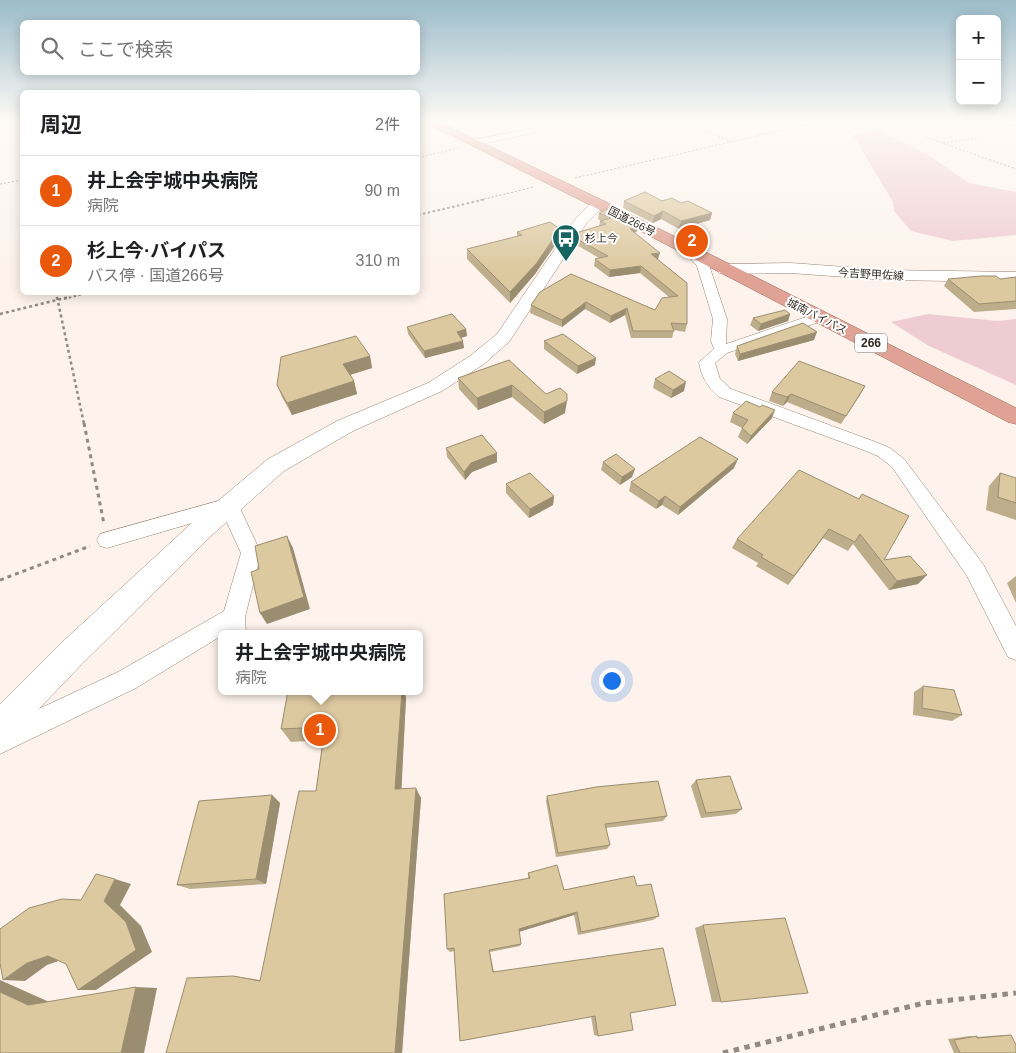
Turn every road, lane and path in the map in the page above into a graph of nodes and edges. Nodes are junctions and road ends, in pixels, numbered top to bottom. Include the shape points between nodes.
1 (532, 171) edge
2 (603, 171) edge
3 (20, 180) edge
4 (555, 182) junction
5 (0, 184) edge
6 (599, 204) junction
7 (420, 215) edge
8 (688, 249) junction
9 (725, 269) junction
10 (1016, 277) edge
11 (56, 295) edge
12 (80, 295) edge
13 (57, 301) junction
14 (0, 314) edge
15 (820, 317) junction
16 (722, 350) junction
17 (1016, 417) edge
18 (229, 505) junction
19 (107, 540) junction
20 (0, 580) edge
21 (234, 625) edge
22 (218, 633) edge
23 (1016, 649) edge
24 (0, 728) edge
25 (0, 742) edge
26 (1016, 993) edge
27 (722, 1053) edge

1 - 4 highway, 国道266号 / 266
2 - 4 path
3 - 5 path
4 - 6 highway, 国道266号 / 266
4 - 7 path
6 - 8 highway, 国道266号 / 266
6 - 18 street via 581,221 503,338 477,360 435,387 345,426 276,465
8 - 9 highway, 国道266号 / 266
8 - 16 street via 703,265 720,319 718,340
9 - 10 main road, 今吉野甲佐線 via 791,268 886,275
9 - 15 highway, 城南バイパス / 266
11 - 13 path
12 - 13 path
13 - 14 path
13 - 19 path
15 - 16 street
15 - 17 highway, 城南バイパス / 266
16 - 23 street via 708,362 708,372 714,384 725,393 867,445 898,463 975,570
18 - 19 street
18 - 21 street via 251,553
18 - 24 street via 70,655
19 - 20 path
22 - 25 street
26 - 27 path via 924,1003

